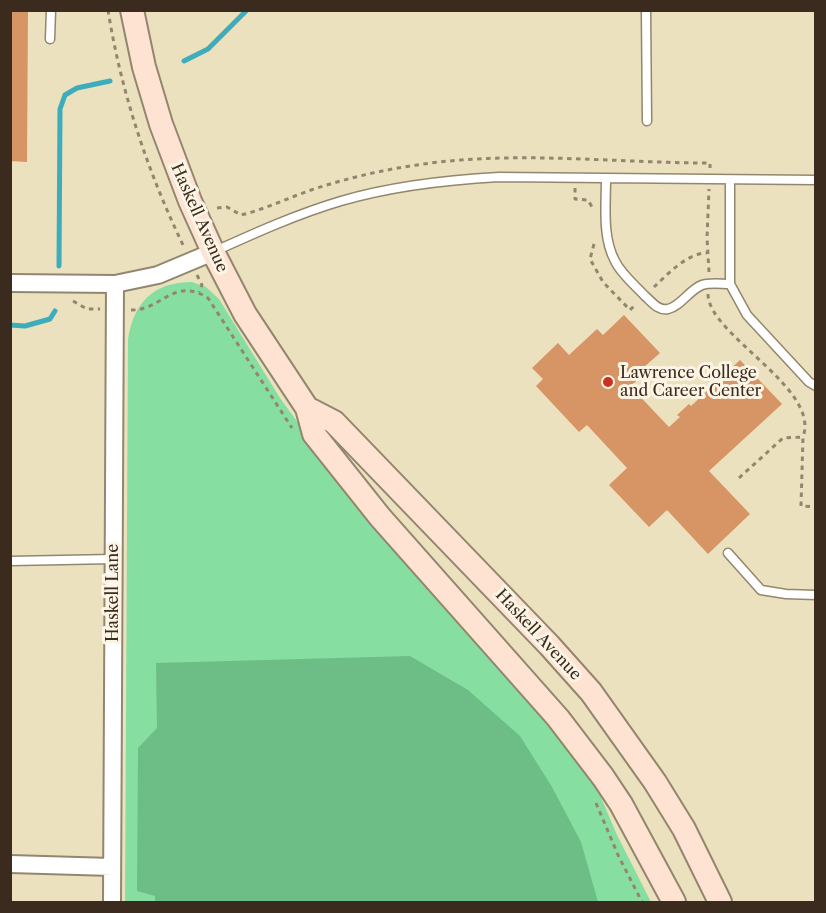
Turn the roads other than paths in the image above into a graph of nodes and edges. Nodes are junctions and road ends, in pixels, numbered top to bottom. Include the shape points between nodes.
1 (51, 10) edge
2 (132, 10) edge
3 (646, 10) edge
4 (51, 39) dead end
5 (647, 121) dead end
6 (606, 179) junction
7 (730, 180) junction
8 (816, 180) edge
9 (213, 252) junction
10 (10, 283) edge
11 (115, 284) junction
12 (730, 284) junction
13 (816, 386) edge
14 (307, 408) junction
15 (728, 553) dead end
16 (114, 559) junction
17 (10, 561) edge
18 (816, 595) edge
19 (10, 864) edge
20 (112, 867) junction
21 (112, 903) edge
22 (674, 903) edge
23 (720, 903) edge

1 - 4 lane
2 - 9 main road, Haskell Avenue via 164,134
3 - 5 lane
6 - 7 lane
6 - 9 lane via 499,177 413,185 304,213
6 - 12 lane via 610,250 630,281 654,304 666,310 696,288
7 - 8 lane
7 - 12 lane
9 - 11 street via 158,275
9 - 14 main road, Haskell Avenue via 245,314
10 - 11 street
11 - 16 street, Haskell Lane
12 - 13 lane via 747,315
14 - 22 main road, Haskell Avenue via 314,434 352,484 558,718 603,777
14 - 23 main road, Haskell Avenue via 334,422 591,692 678,819
15 - 18 lane via 761,590
16 - 17 lane
16 - 20 street, Haskell Lane
19 - 20 street
20 - 21 street, Haskell Lane

